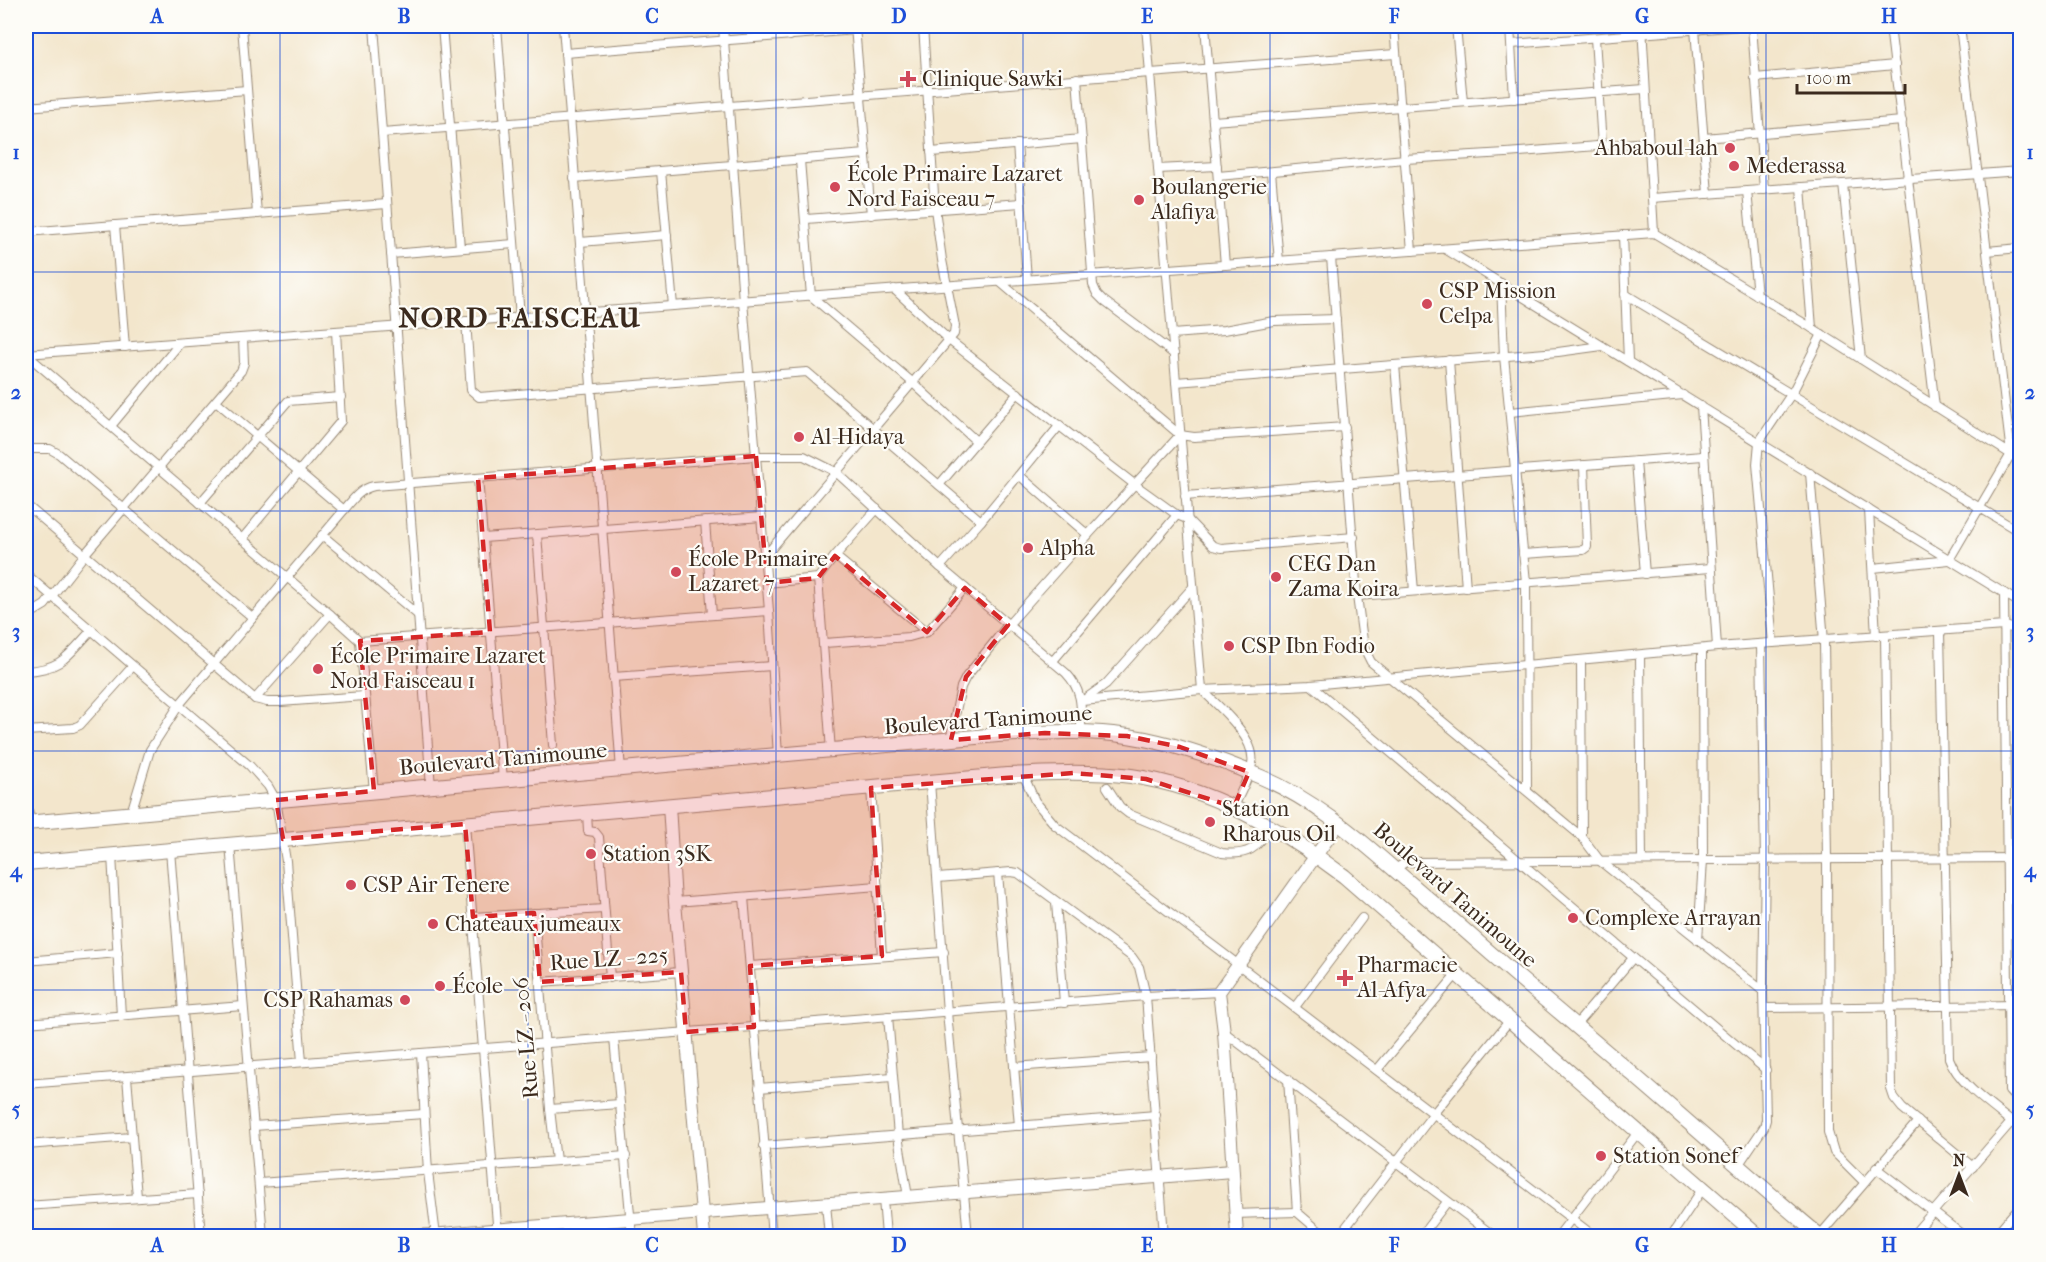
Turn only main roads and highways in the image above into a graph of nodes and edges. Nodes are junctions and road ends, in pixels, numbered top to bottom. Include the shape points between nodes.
1 (28, 823) edge
2 (26, 863) edge
3 (1758, 1236) edge
4 (1820, 1236) edge

1 - 4 main road, Boulevard Tanimoune via 1081,728 1180,747 1249,772 1296,795 1339,823
2 - 3 main road via 1023,774 1130,776 1192,791 1234,807 1315,854

